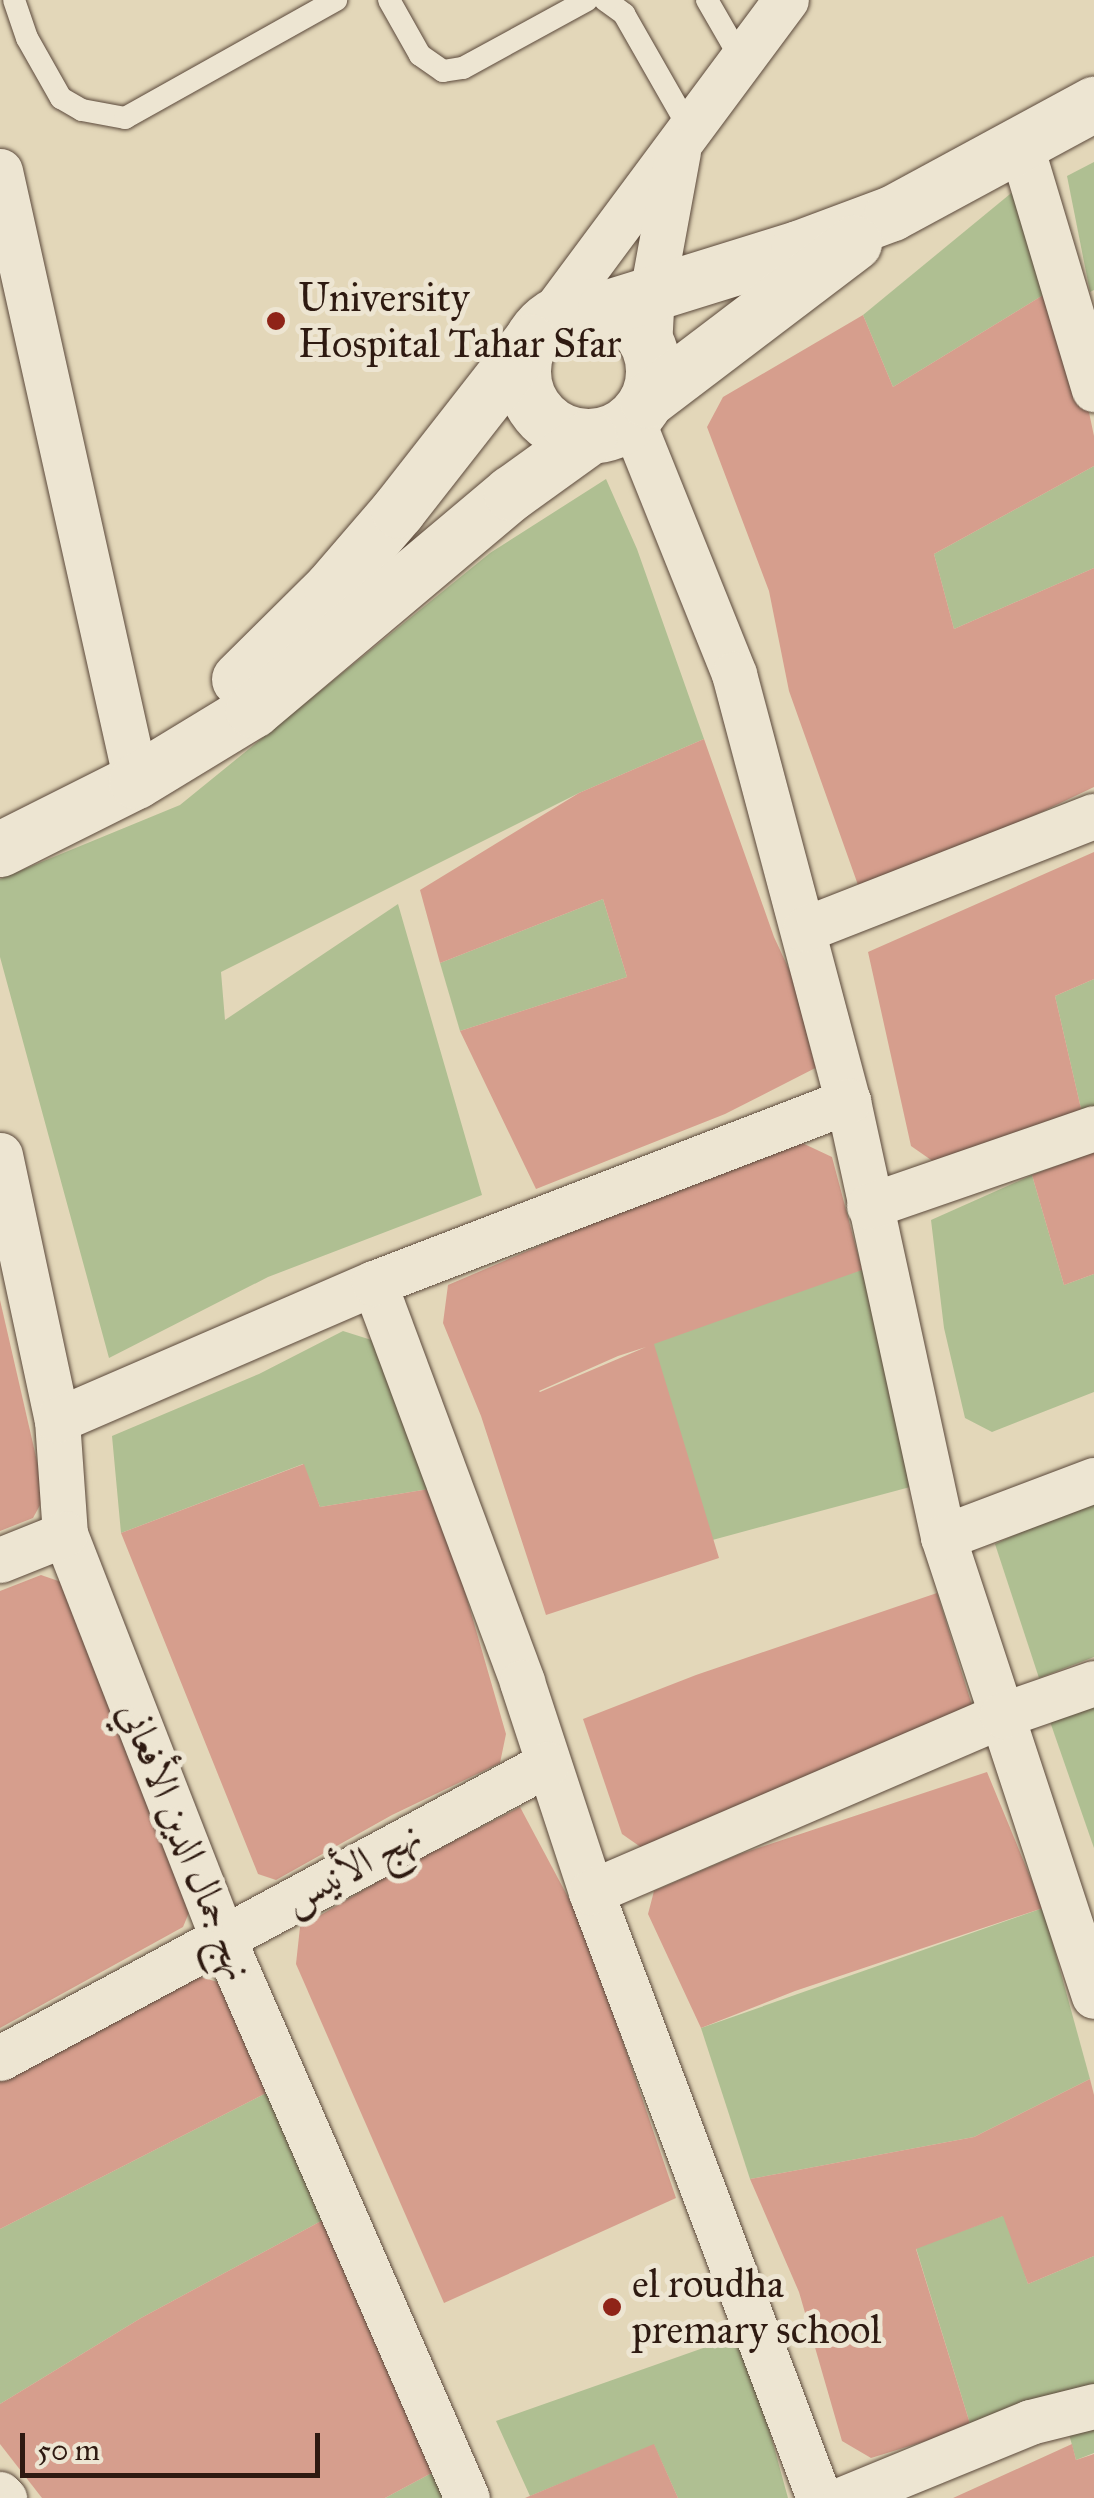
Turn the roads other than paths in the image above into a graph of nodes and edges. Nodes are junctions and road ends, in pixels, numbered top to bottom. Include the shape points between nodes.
1 (14, 0) edge
2 (336, 0) edge
3 (389, 0) edge
4 (587, 0) edge
5 (605, 0) edge
6 (708, 0) edge
7 (786, 0) edge
8 (741, 59) junction
9 (1094, 104) edge
10 (685, 134) junction
11 (1020, 143) junction
12 (0, 171) edge
13 (892, 214) junction
14 (635, 316) junction
15 (539, 330) junction
16 (1094, 389) edge
17 (623, 419) junction
18 (136, 781) junction
19 (1094, 816) edge
20 (0, 849) edge
21 (805, 929) junction
22 (848, 1101) junction
23 (1094, 1128) edge
24 (0, 1155) edge
25 (869, 1206) junction
26 (374, 1283) junction
27 (57, 1420) junction
28 (1094, 1480) edge
29 (65, 1534) junction
30 (944, 1537) junction
31 (0, 1560) edge
32 (1094, 1683) edge
33 (1002, 1715) junction
34 (547, 1764) junction
35 (591, 1892) junction
36 (222, 1936) junction
37 (1094, 1996) edge
38 (0, 2058) edge
39 (1094, 2406) edge
40 (467, 2498) edge
41 (819, 2498) edge
42 (846, 2498) edge

1 - 2 lane via 60,98 125,118
3 - 4 lane via 426,63 444,71 463,68
5 - 10 lane via 624,14
6 - 8 lane
7 - 8 street
8 - 10 street
9 - 11 street
10 - 14 street
10 - 15 street
11 - 13 street
11 - 16 street
12 - 18 street
13 - 14 street
13 - 17 street
14 - 15 street via 585,305
14 - 17 street via 653,383
15 - 17 street via 523,363 532,406 567,434
15 - 18 street via 331,588
17 - 18 street via 511,494 252,710
17 - 21 street via 734,674
18 - 20 street
19 - 21 street
21 - 22 street
22 - 25 street
22 - 26 street
23 - 25 street
24 - 27 street, نهج جمال الدين الأفعاني
25 - 30 street
26 - 27 street
26 - 34 street
27 - 29 street, نهج جمال الدين الأفعاني
28 - 30 street
29 - 31 street
29 - 36 street, نهج جمال الدين الأفعاني
30 - 33 street
32 - 33 street
33 - 35 street
33 - 37 street
34 - 35 street
34 - 36 street, نهج الأنيس
35 - 41 street
36 - 38 street, نهج الأنيس
36 - 40 street, نهج جمال الدين الأفعاني
39 - 42 street via 1030,2422

